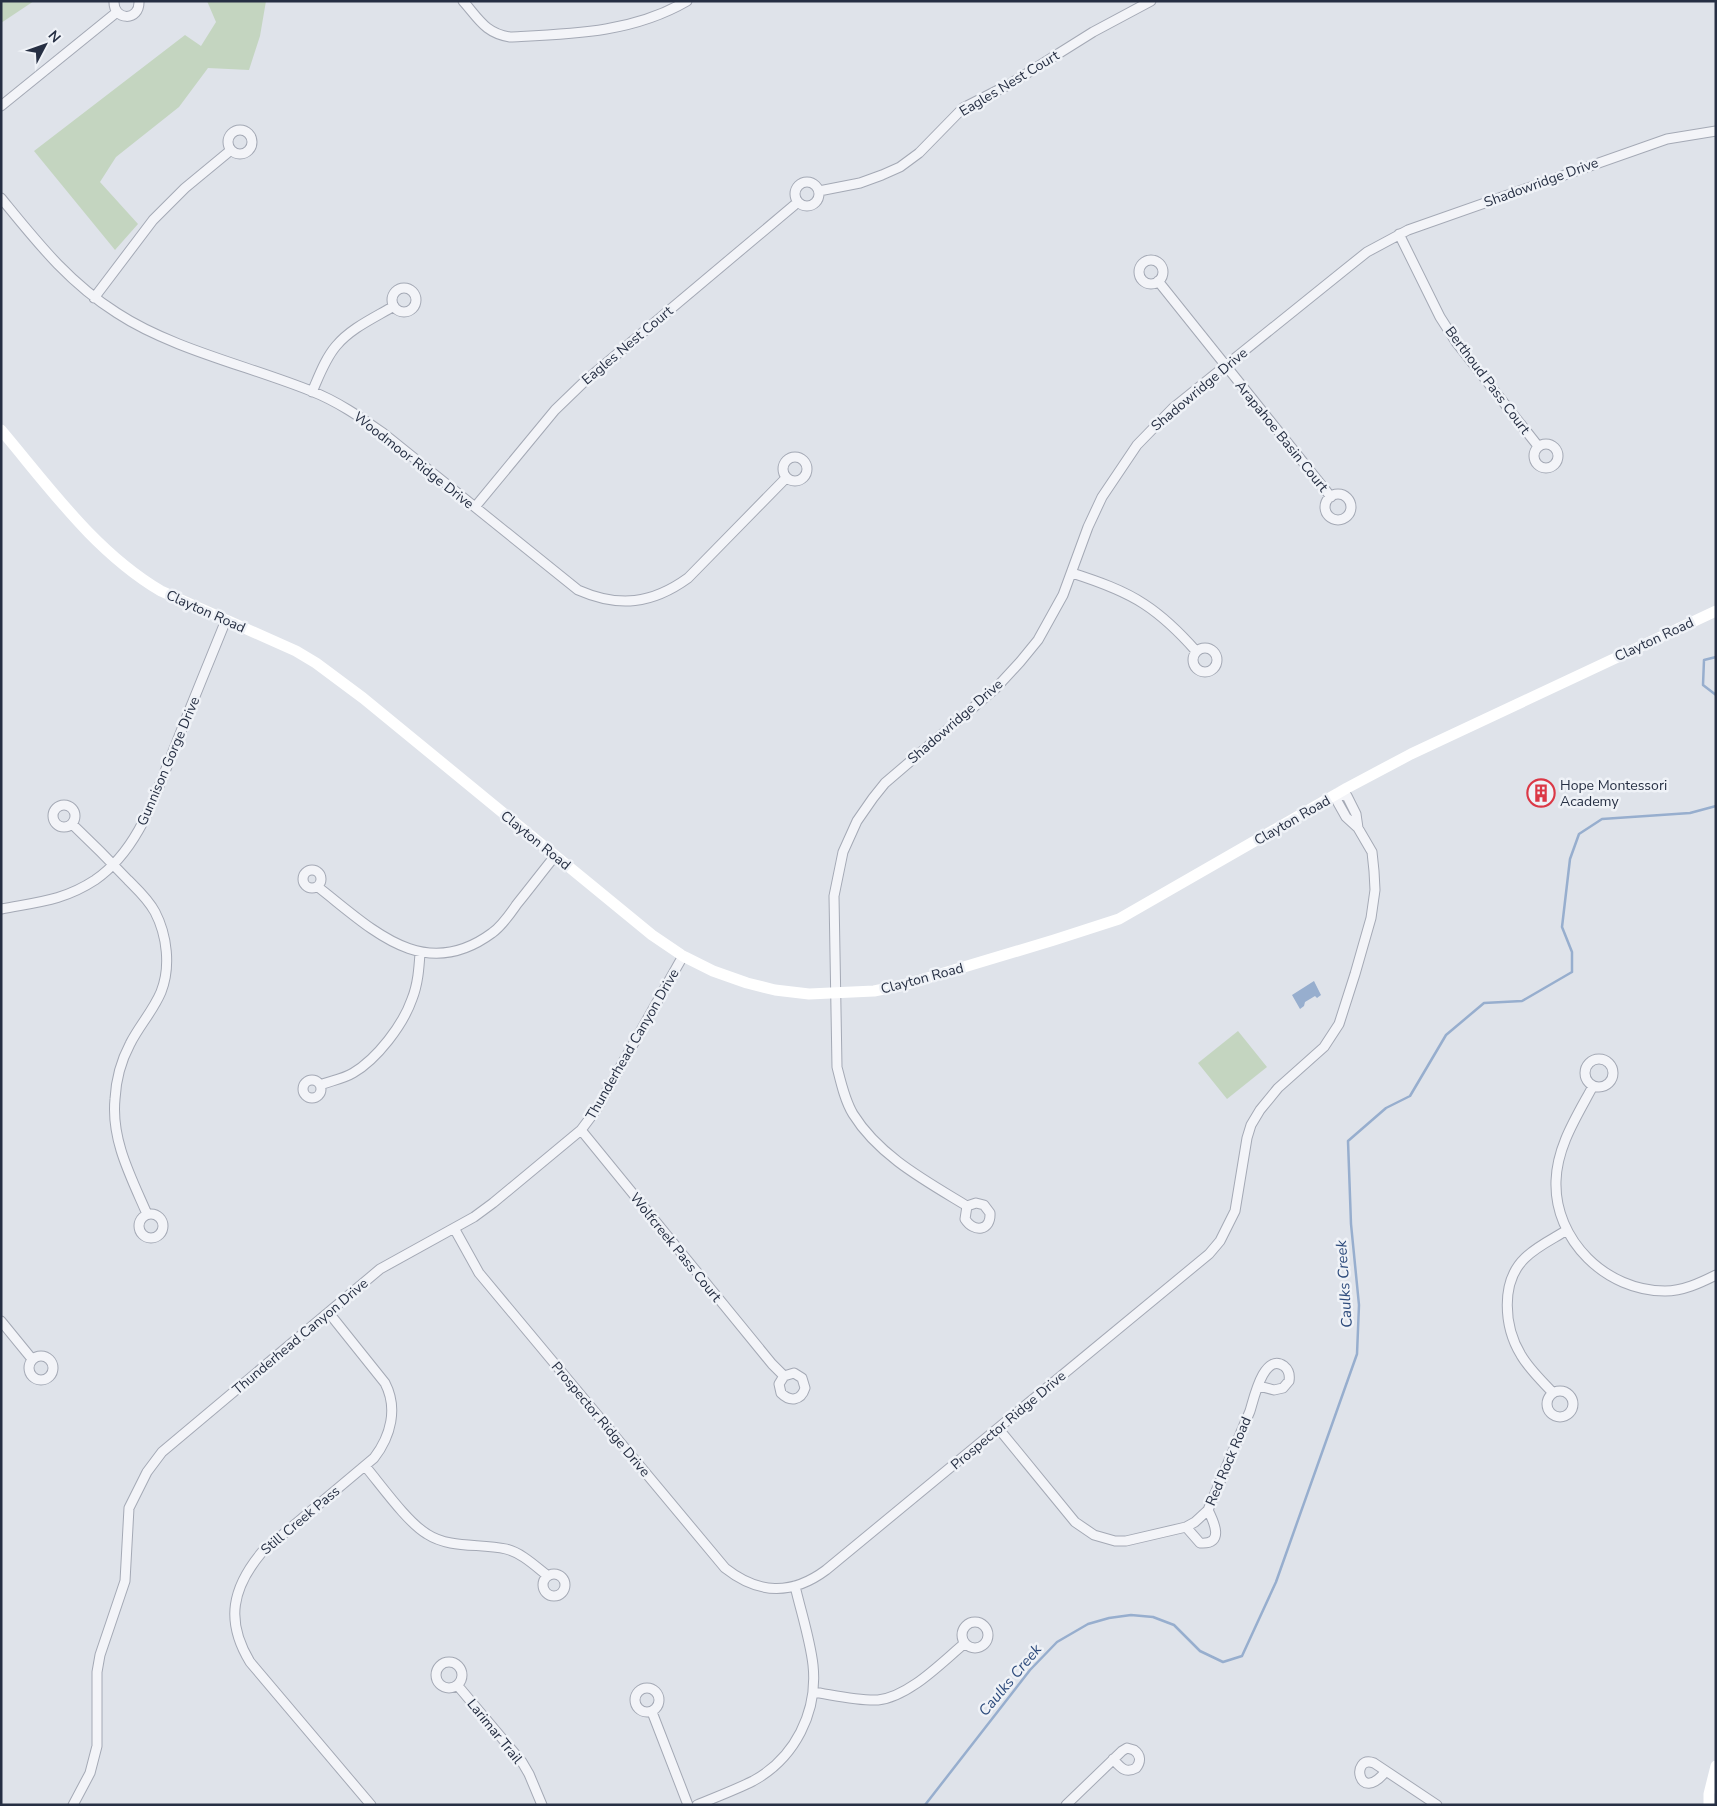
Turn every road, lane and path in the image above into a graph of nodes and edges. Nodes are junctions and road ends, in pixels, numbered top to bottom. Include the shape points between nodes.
1 (114, 1) edge
2 (139, 1) edge
3 (463, 1) edge
4 (687, 1) edge
5 (1151, 1) edge
6 (117, 12) junction
7 (1, 106) edge
8 (1716, 131) edge
9 (231, 150) dead end
10 (819, 191) junction
11 (1, 198) edge
12 (798, 202) junction
13 (1400, 234) junction
14 (1158, 281) dead end
15 (94, 298) junction
16 (394, 306) dead end
17 (1225, 366) junction
18 (312, 392) junction
19 (1, 430) edge
20 (1538, 446) dead end
21 (786, 478) dead end
22 (1331, 496) dead end
23 (474, 507) junction
24 (1072, 573) junction
25 (1716, 611) edge
26 (226, 620) junction
27 (1196, 651) dead end
28 (1339, 793) junction
29 (72, 824) dead end
30 (555, 856) junction
31 (114, 864) junction
32 (318, 887) dead end
33 (1, 909) edge
34 (420, 953) junction
35 (683, 956) junction
36 (836, 994) junction
37 (320, 1085) dead end
38 (1593, 1086) dead end
39 (581, 1130) junction
40 (967, 1206) dead end
41 (147, 1214) dead end
42 (454, 1228) junction
43 (1567, 1230) junction
44 (1716, 1275) edge
45 (329, 1312) junction
46 (1, 1321) edge
47 (32, 1359) dead end
48 (784, 1376) dead end
49 (1259, 1386) dead end
50 (1552, 1393) dead end
51 (998, 1428) junction
52 (365, 1466) junction
53 (1208, 1510) junction
54 (1186, 1527) junction
55 (548, 1576) dead end
56 (795, 1586) junction
57 (964, 1643) dead end
58 (458, 1686) dead end
59 (813, 1692) junction
60 (652, 1712) dead end
61 (1113, 1759) dead end
62 (1716, 1766) edge
63 (1386, 1771) dead end
64 (1067, 1804) edge
65 (73, 1805) edge
66 (371, 1805) edge
67 (542, 1805) edge
68 (688, 1805) edge
69 (697, 1805) edge
70 (1437, 1805) edge
71 (1708, 1805) edge

1 - 6 street
2 - 6 street via 133,15 124,16
3 - 4 street via 490,31 510,37 585,33 613,28 645,21
5 - 10 street, Eagles Nest Court via 963,108 919,154 900,167 860,183
6 - 7 street
8 - 13 street, Shadowridge Drive via 1667,139
9 - 15 street via 153,220
10 - 12 street, Eagles Nest Court via 817,201 811,206
10 - 12 street, Eagles Nest Court via 815,184 800,184 795,194
11 - 15 street, Woodmoor Ridge Drive via 51,259
12 - 23 street, Eagles Nest Court via 579,387 555,410
13 - 17 street, Shadowridge Drive via 1367,252
13 - 20 street, Berthoud Pass Court via 1440,317 1456,342
14 - 17 street, Arapahoe Basin Court
15 - 18 street, Woodmoor Ridge Drive via 144,329
16 - 18 street via 363,323 342,340 327,360
17 - 22 street, Arapahoe Basin Court
17 - 24 street, Shadowridge Drive via 1161,419 1128,456 1102,497
18 - 23 street, Woodmoor Ridge Drive via 350,410 383,433
19 - 26 main road, Clayton Road via 88,534 114,558 161,591
21 - 23 street, Woodmoor Ridge Drive via 688,578 659,595 633,602 610,600 578,590
24 - 27 street via 1144,603
24 - 36 street, Shadowridge Drive via 1049,623 1020,662 996,688 897,772 857,821 843,852 835,884
25 - 28 main road, Clayton Road via 1411,754
26 - 30 main road, Clayton Road via 316,663
26 - 31 street, Gunnison Gorge Drive via 148,812 130,845
28 - 36 main road, Clayton Road via 1119,919 904,985
28 - 51 street, Prospector Ridge Drive via 1337,801 1372,852 1375,890 1371,918 1339,1024 1324,1047 1278,1088 1251,1125 1235,1211 1220,1241 1209,1254
29 - 31 street
30 - 34 street via 493,932 461,950
30 - 35 main road, Clayton Road via 652,935
31 - 33 street, Gunnison Gorge Drive via 96,879 63,897
31 - 41 street via 146,897 162,929 166,948 166,972 161,992 125,1053 115,1098 117,1137
32 - 34 street via 388,940
34 - 37 street via 413,998 383,1047 352,1074
35 - 36 main road, Clayton Road via 753,985 809,994
35 - 39 street, Thunderhead Canyon Drive via 596,1110
36 - 40 street, Shadowridge Drive via 837,1067 853,1114 870,1137 908,1170
38 - 43 street via 1568,1132 1557,1167 1556,1195
39 - 42 street, Thunderhead Canyon Drive via 493,1203
39 - 48 street, Wolfcreek Pass Court
42 - 45 street, Thunderhead Canyon Drive via 380,1270
42 - 56 street, Prospector Ridge Drive via 479,1273 725,1568 759,1587
43 - 44 street via 1586,1258 1629,1284 1674,1290
43 - 50 street via 1524,1259 1514,1276 1508,1304 1511,1331 1520,1354
45 - 52 street, Still Creek Pass via 391,1393 388,1438
45 - 65 street, Thunderhead Canyon Drive via 162,1452 147,1472 129,1508 125,1581 100,1655 97,1746 84,1786
46 - 47 street
49 - 53 street, Red Rock Road
51 - 54 street, Red Rock Road via 1075,1522 1094,1535 1126,1541
51 - 56 street, Prospector Ridge Drive via 826,1570
52 - 55 street via 427,1535 450,1543 506,1549 531,1562
52 - 66 street, Still Creek Pass via 262,1552 250,1566 242,1581 234,1620 238,1638 250,1662
53 - 54 street, Red Rock Road
53 - 54 street via 1216,1527 1211,1540 1200,1543
56 - 59 street via 813,1664
57 - 59 street via 910,1687 889,1697 879,1700
58 - 67 street, Larimar Trail via 522,1762
59 - 69 street via 802,1732 776,1765 753,1781
60 - 68 street
61 - 64 street
62 - 71 main road
63 - 70 street

